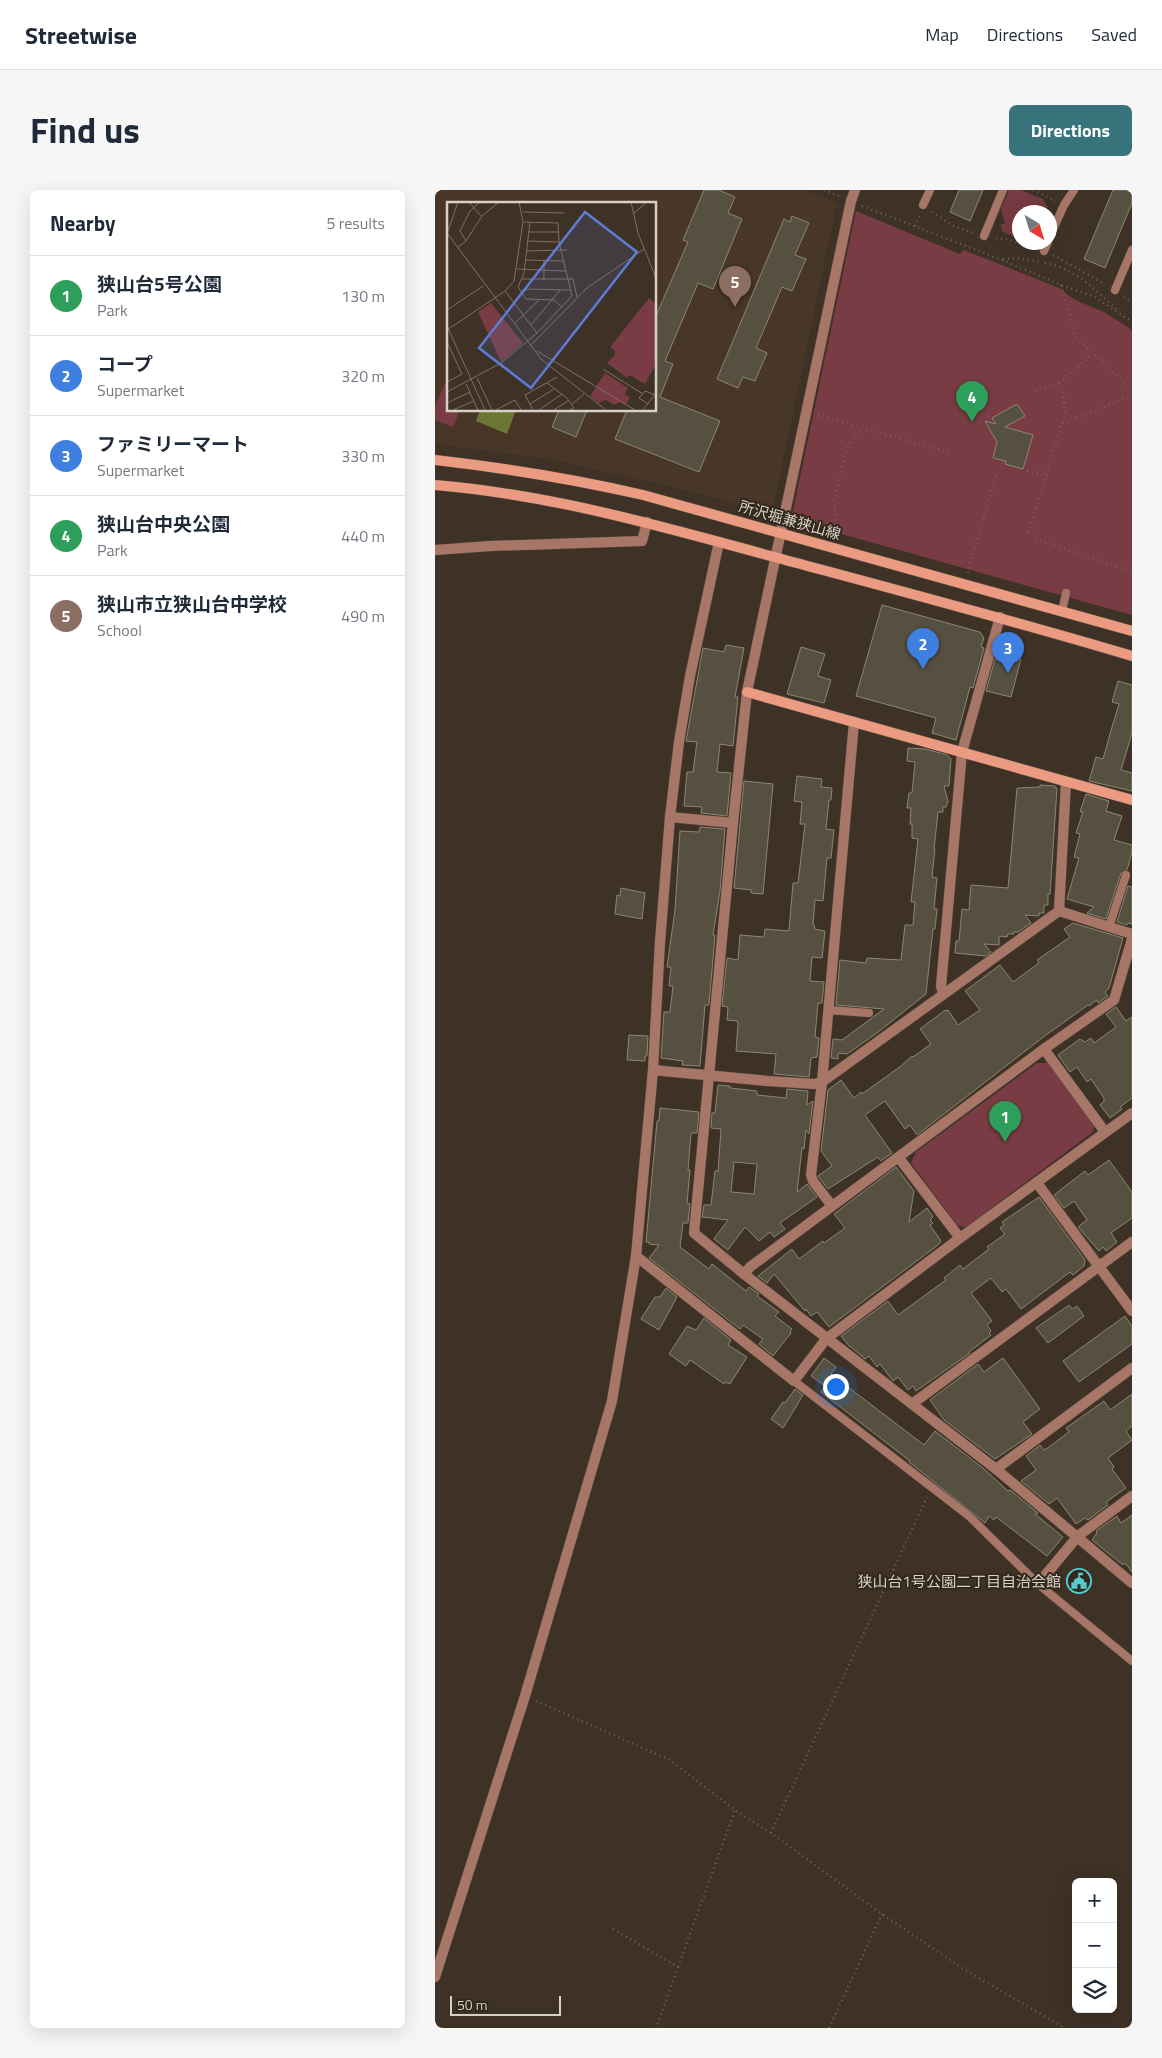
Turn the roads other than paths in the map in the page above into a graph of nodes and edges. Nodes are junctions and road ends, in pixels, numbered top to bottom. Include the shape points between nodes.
1 (855, 190) edge
2 (930, 190) edge
3 (1003, 190) edge
4 (1074, 190) edge
5 (923, 205) road end
6 (1057, 220) edge
7 (984, 236) road end
8 (1132, 250) edge
9 (1115, 290) road end
10 (435, 460) edge
11 (435, 485) edge
12 (647, 522) junction
13 (782, 534) junction
14 (719, 542) junction
15 (435, 550) edge
16 (777, 558) junction
17 (1067, 593) dead end
18 (1062, 611) junction
19 (1000, 617) junction
20 (1132, 631) edge
21 (1132, 656) edge
22 (747, 692) junction
23 (854, 722) junction
24 (962, 752) junction
25 (1066, 782) junction
26 (1132, 800) edge
27 (670, 817) junction
28 (733, 823) junction
29 (1126, 875) dead end
30 (1059, 911) junction
31 (1109, 927) junction
32 (1132, 934) edge
33 (1132, 939) edge
34 (943, 993) junction
35 (828, 1010) junction
36 (869, 1013) dead end
37 (1044, 1049) junction
38 (653, 1070) junction
39 (710, 1075) junction
40 (822, 1082) junction
41 (1132, 1113) edge
42 (1105, 1132) junction
43 (899, 1158) junction
44 (1037, 1182) junction
45 (832, 1206) junction
46 (960, 1238) junction
47 (1132, 1242) edge
48 (636, 1256) junction
49 (1099, 1267) junction
50 (744, 1274) junction
51 (1132, 1311) edge
52 (827, 1339) junction
53 (1132, 1368) edge
54 (794, 1380) junction
55 (912, 1404) junction
56 (996, 1469) junction
57 (1132, 1496) edge
58 (1078, 1536) junction
59 (1132, 1583) edge
60 (1039, 1584) junction
61 (1132, 1661) edge
62 (435, 1977) edge

1 - 13 street
2 - 5 lane
3 - 7 lane
4 - 6 lane
8 - 9 lane
10 - 13 main road, 所沢堀兼狭山線 via 574,479
11 - 12 main road via 542,499
12 - 14 main road
12 - 15 street via 642,541
13 - 16 street
13 - 18 main road, 所沢堀兼狭山線
14 - 16 main road
14 - 27 street via 690,676
16 - 19 main road
16 - 22 street
17 - 18 lane
18 - 20 main road, 所沢堀兼狭山線
19 - 21 main road
19 - 24 street
22 - 23 main road
22 - 28 street
23 - 24 main road
23 - 35 street
24 - 25 main road
24 - 34 street via 941,986
25 - 26 main road
25 - 30 street
27 - 28 street
27 - 38 street
28 - 39 street
29 - 31 lane
30 - 31 street
30 - 34 street
31 - 32 street
33 - 37 street via 1114,1000
34 - 40 street
35 - 36 lane
35 - 40 street
37 - 42 street
37 - 43 street
38 - 39 street
38 - 48 street
39 - 40 street via 805,1084
39 - 50 street via 695,1233
40 - 45 street via 811,1176
41 - 42 street
42 - 44 street
43 - 45 street
43 - 46 street
44 - 46 street
44 - 49 street
45 - 50 street
46 - 52 street
47 - 49 street
48 - 54 street
48 - 62 street via 612,1402 525,1696
49 - 51 street
49 - 55 street
50 - 52 street
52 - 54 street
52 - 55 street
53 - 56 street
54 - 60 lane via 969,1516
55 - 56 street
56 - 58 street
57 - 58 street
58 - 59 street
58 - 60 street
60 - 61 lane

